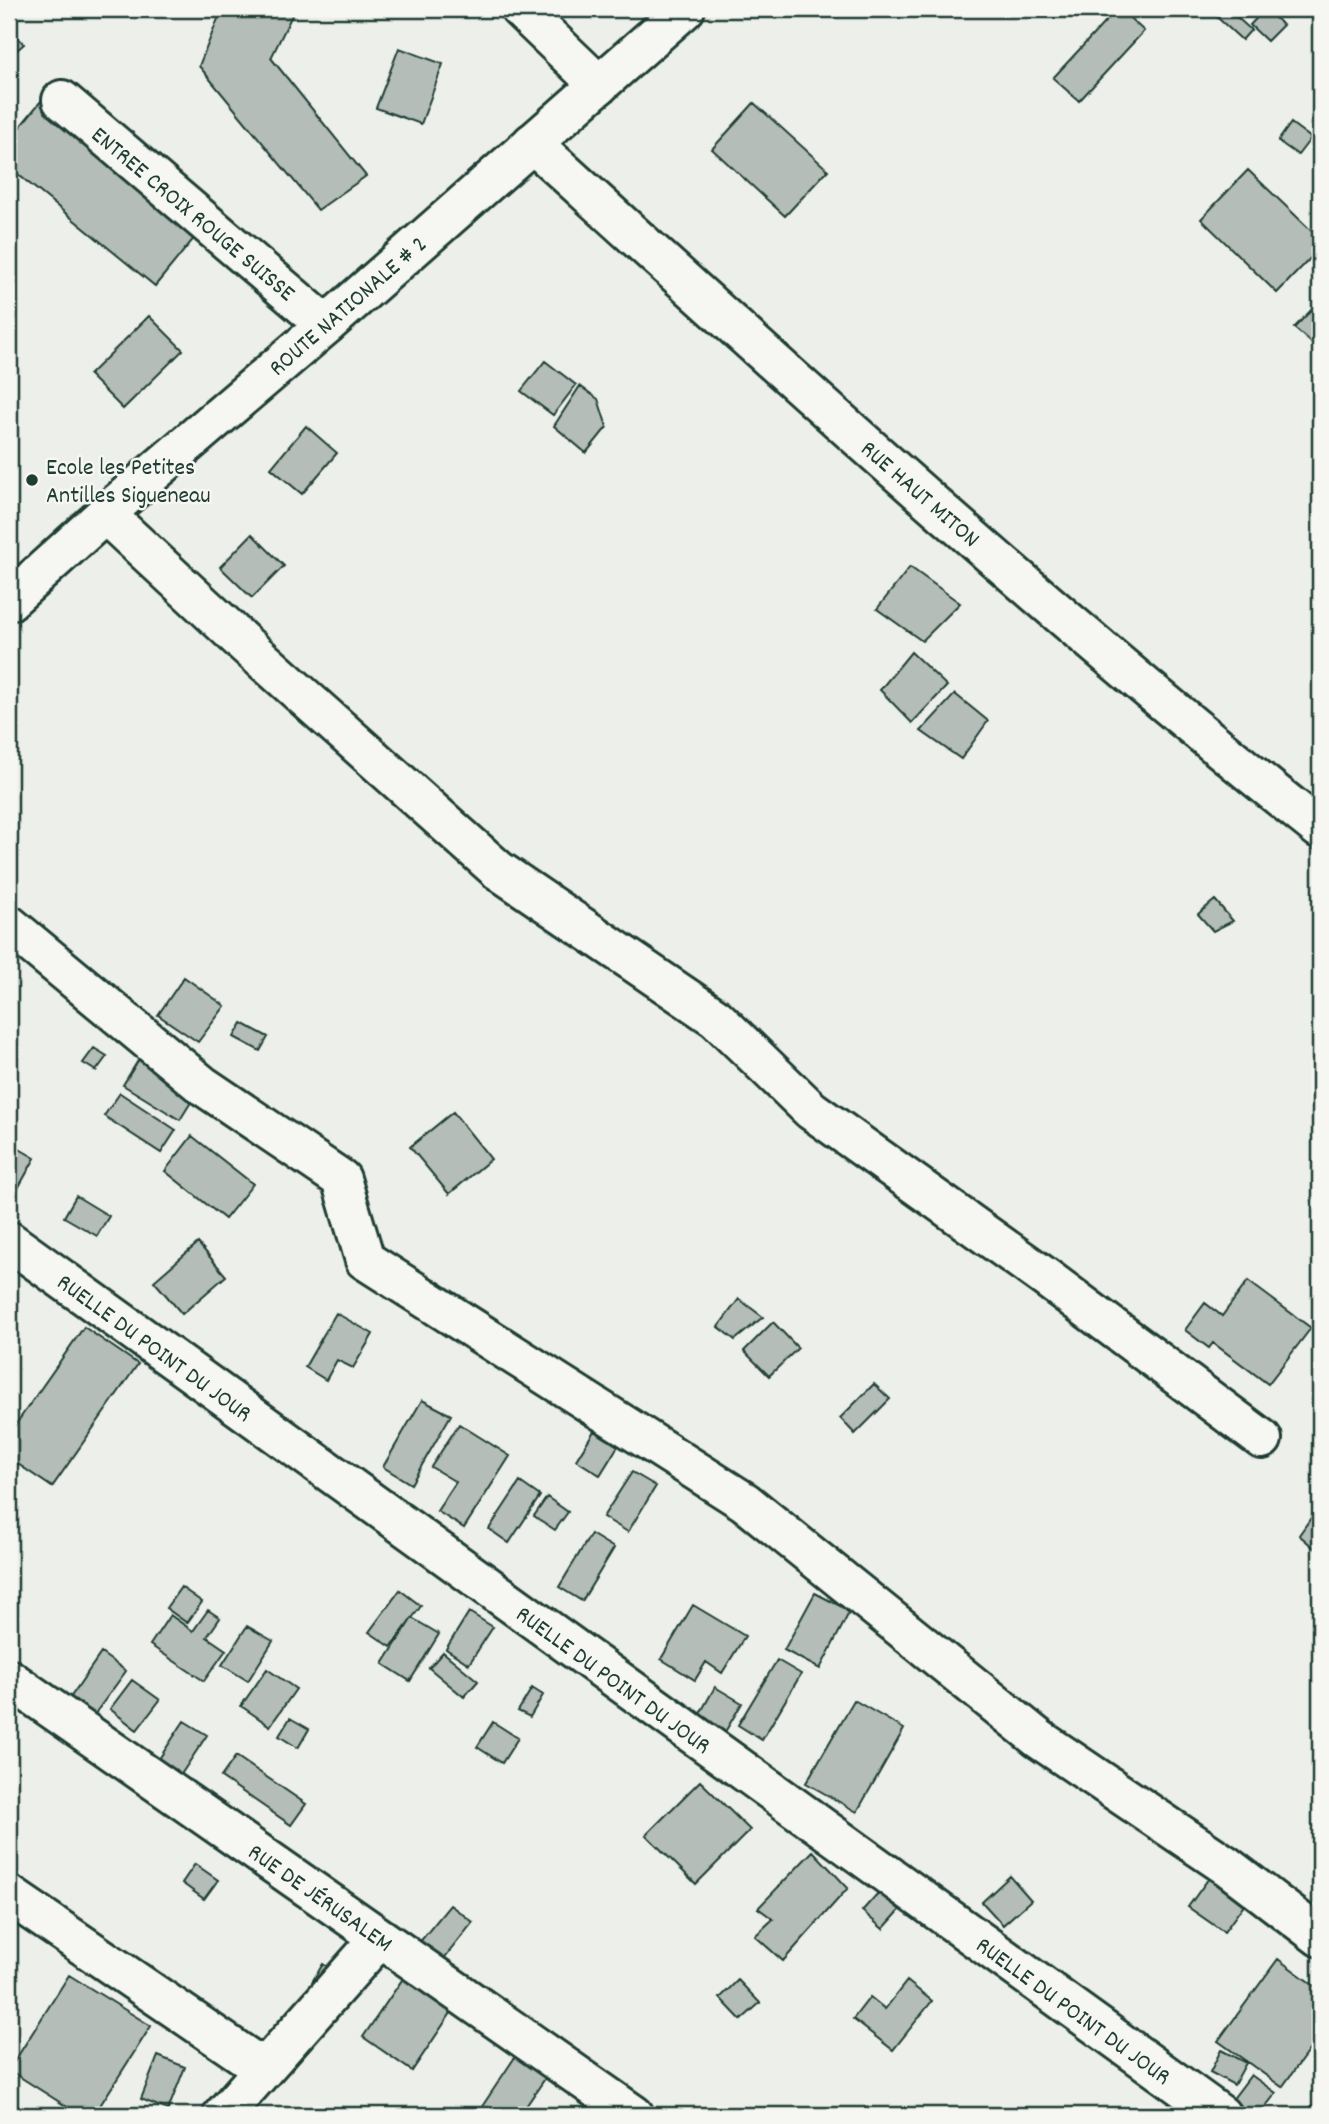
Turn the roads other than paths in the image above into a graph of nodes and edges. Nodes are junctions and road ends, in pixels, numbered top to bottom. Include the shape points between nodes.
1 (520, 9) edge
2 (685, 9) edge
3 (599, 85) junction
4 (62, 100) dead end
5 (532, 143) junction
6 (326, 325) junction
7 (105, 514) junction
8 (9, 601) edge
9 (1320, 829) edge
10 (9, 925) edge
11 (9, 1241) edge
12 (1262, 1439) dead end
13 (9, 1679) edge
14 (9, 1895) edge
15 (1320, 1937) edge
16 (380, 1938) junction
17 (264, 2069) junction
18 (223, 2115) edge
19 (634, 2115) edge
20 (1221, 2115) edge

1 - 3 street
2 - 3 street, ROUTE NATIONALE # 2
3 - 5 street, ROUTE NATIONALE # 2
4 - 6 street, ENTREE CROIX ROUGE SUISSE
5 - 6 street, ROUTE NATIONALE # 2
5 - 9 street, RUE HAUT MITON via 873,452 1228,756
6 - 7 street, ROUTE NATIONALE # 2
7 - 8 street, ROUTE NATIONALE # 2
7 - 12 street via 498,870 716,1018 811,1110
10 - 15 street via 202,1085 341,1179 365,1260 746,1502 1040,1739 1227,1866
11 - 20 street, RUELLE DU POINT DU JOUR
13 - 16 street, RUE DE JÉRUSALEM
14 - 17 street
16 - 17 street
16 - 19 street, RUE DE JÉRUSALEM
17 - 18 street

